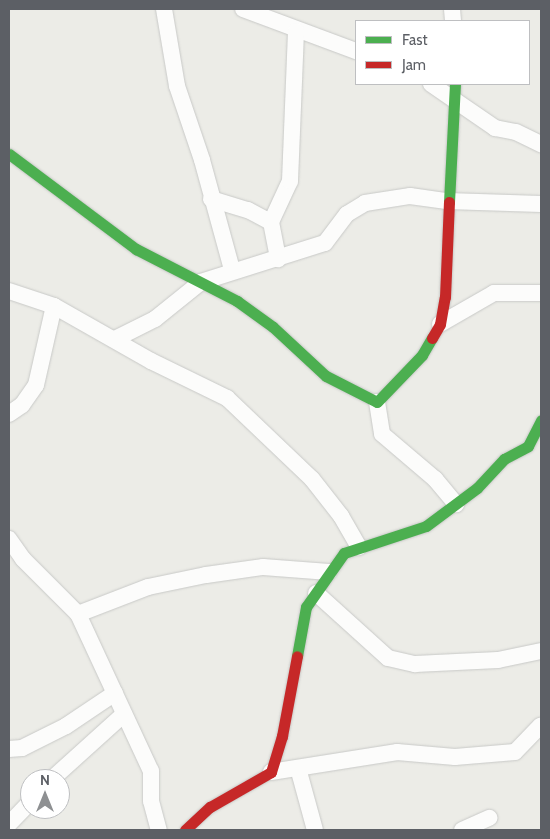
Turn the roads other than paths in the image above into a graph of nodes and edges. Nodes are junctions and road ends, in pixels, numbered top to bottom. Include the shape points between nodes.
1 (164, 9) edge
2 (243, 9) edge
3 (296, 31) junction
4 (355, 51) edge
5 (434, 85) edge
6 (455, 91) edge
7 (541, 144) edge
8 (9, 154) edge
9 (211, 199) junction
10 (448, 201) junction
11 (541, 204) edge
12 (271, 222) junction
13 (278, 259) junction
14 (232, 270) junction
15 (201, 282) junction
16 (9, 291) edge
17 (541, 293) edge
18 (54, 306) junction
19 (440, 324) junction
20 (115, 339) junction
21 (377, 402) junction
22 (9, 414) edge
23 (541, 420) edge
24 (534, 446) edge
25 (456, 504) junction
26 (9, 539) edge
27 (359, 548) junction
28 (330, 572) junction
29 (316, 593) junction
30 (78, 614) junction
31 (541, 651) edge
32 (115, 693) junction
33 (124, 714) junction
34 (541, 725) edge
35 (9, 749) edge
36 (298, 768) junction
37 (63, 769) edge
38 (271, 772) junction
39 (20, 812) edge
40 (489, 818) dead end
41 (9, 824) edge
42 (159, 830) edge
43 (185, 830) edge
44 (315, 830) edge
45 (462, 830) edge

1 - 9 street via 177,86 202,160
2 - 3 street
3 - 4 street
3 - 12 street via 290,181
5 - 6 street
6 - 7 street via 495,128 516,132
6 - 10 street
8 - 15 street via 136,249
9 - 12 street via 248,210
9 - 14 street
10 - 11 street
10 - 13 street via 410,196 365,202 347,214 325,243
10 - 19 street via 445,297
12 - 13 street
13 - 14 street
14 - 15 street
15 - 20 street via 155,319
15 - 21 street via 274,327 326,376
16 - 18 street
17 - 19 street via 494,294
18 - 20 street
18 - 22 street via 36,385 22,405
19 - 21 street via 422,355
20 - 27 street via 151,361 227,398 312,479 341,516
21 - 25 street via 382,434 435,479
23 - 24 street
24 - 25 street via 504,459 477,488
25 - 27 street via 426,526
26 - 30 street via 23,559
27 - 28 street via 344,553
28 - 29 street
28 - 30 street via 263,567 206,575 148,587
29 - 31 street via 388,658 424,664 498,660
29 - 38 street via 306,607 282,736
30 - 32 street
32 - 33 street
32 - 35 street via 66,726 22,748
33 - 37 street
33 - 42 street via 151,771 151,801
34 - 36 street via 515,752 455,757 397,752
36 - 38 street
36 - 44 street
38 - 43 street via 210,808
39 - 41 street
40 - 45 street

